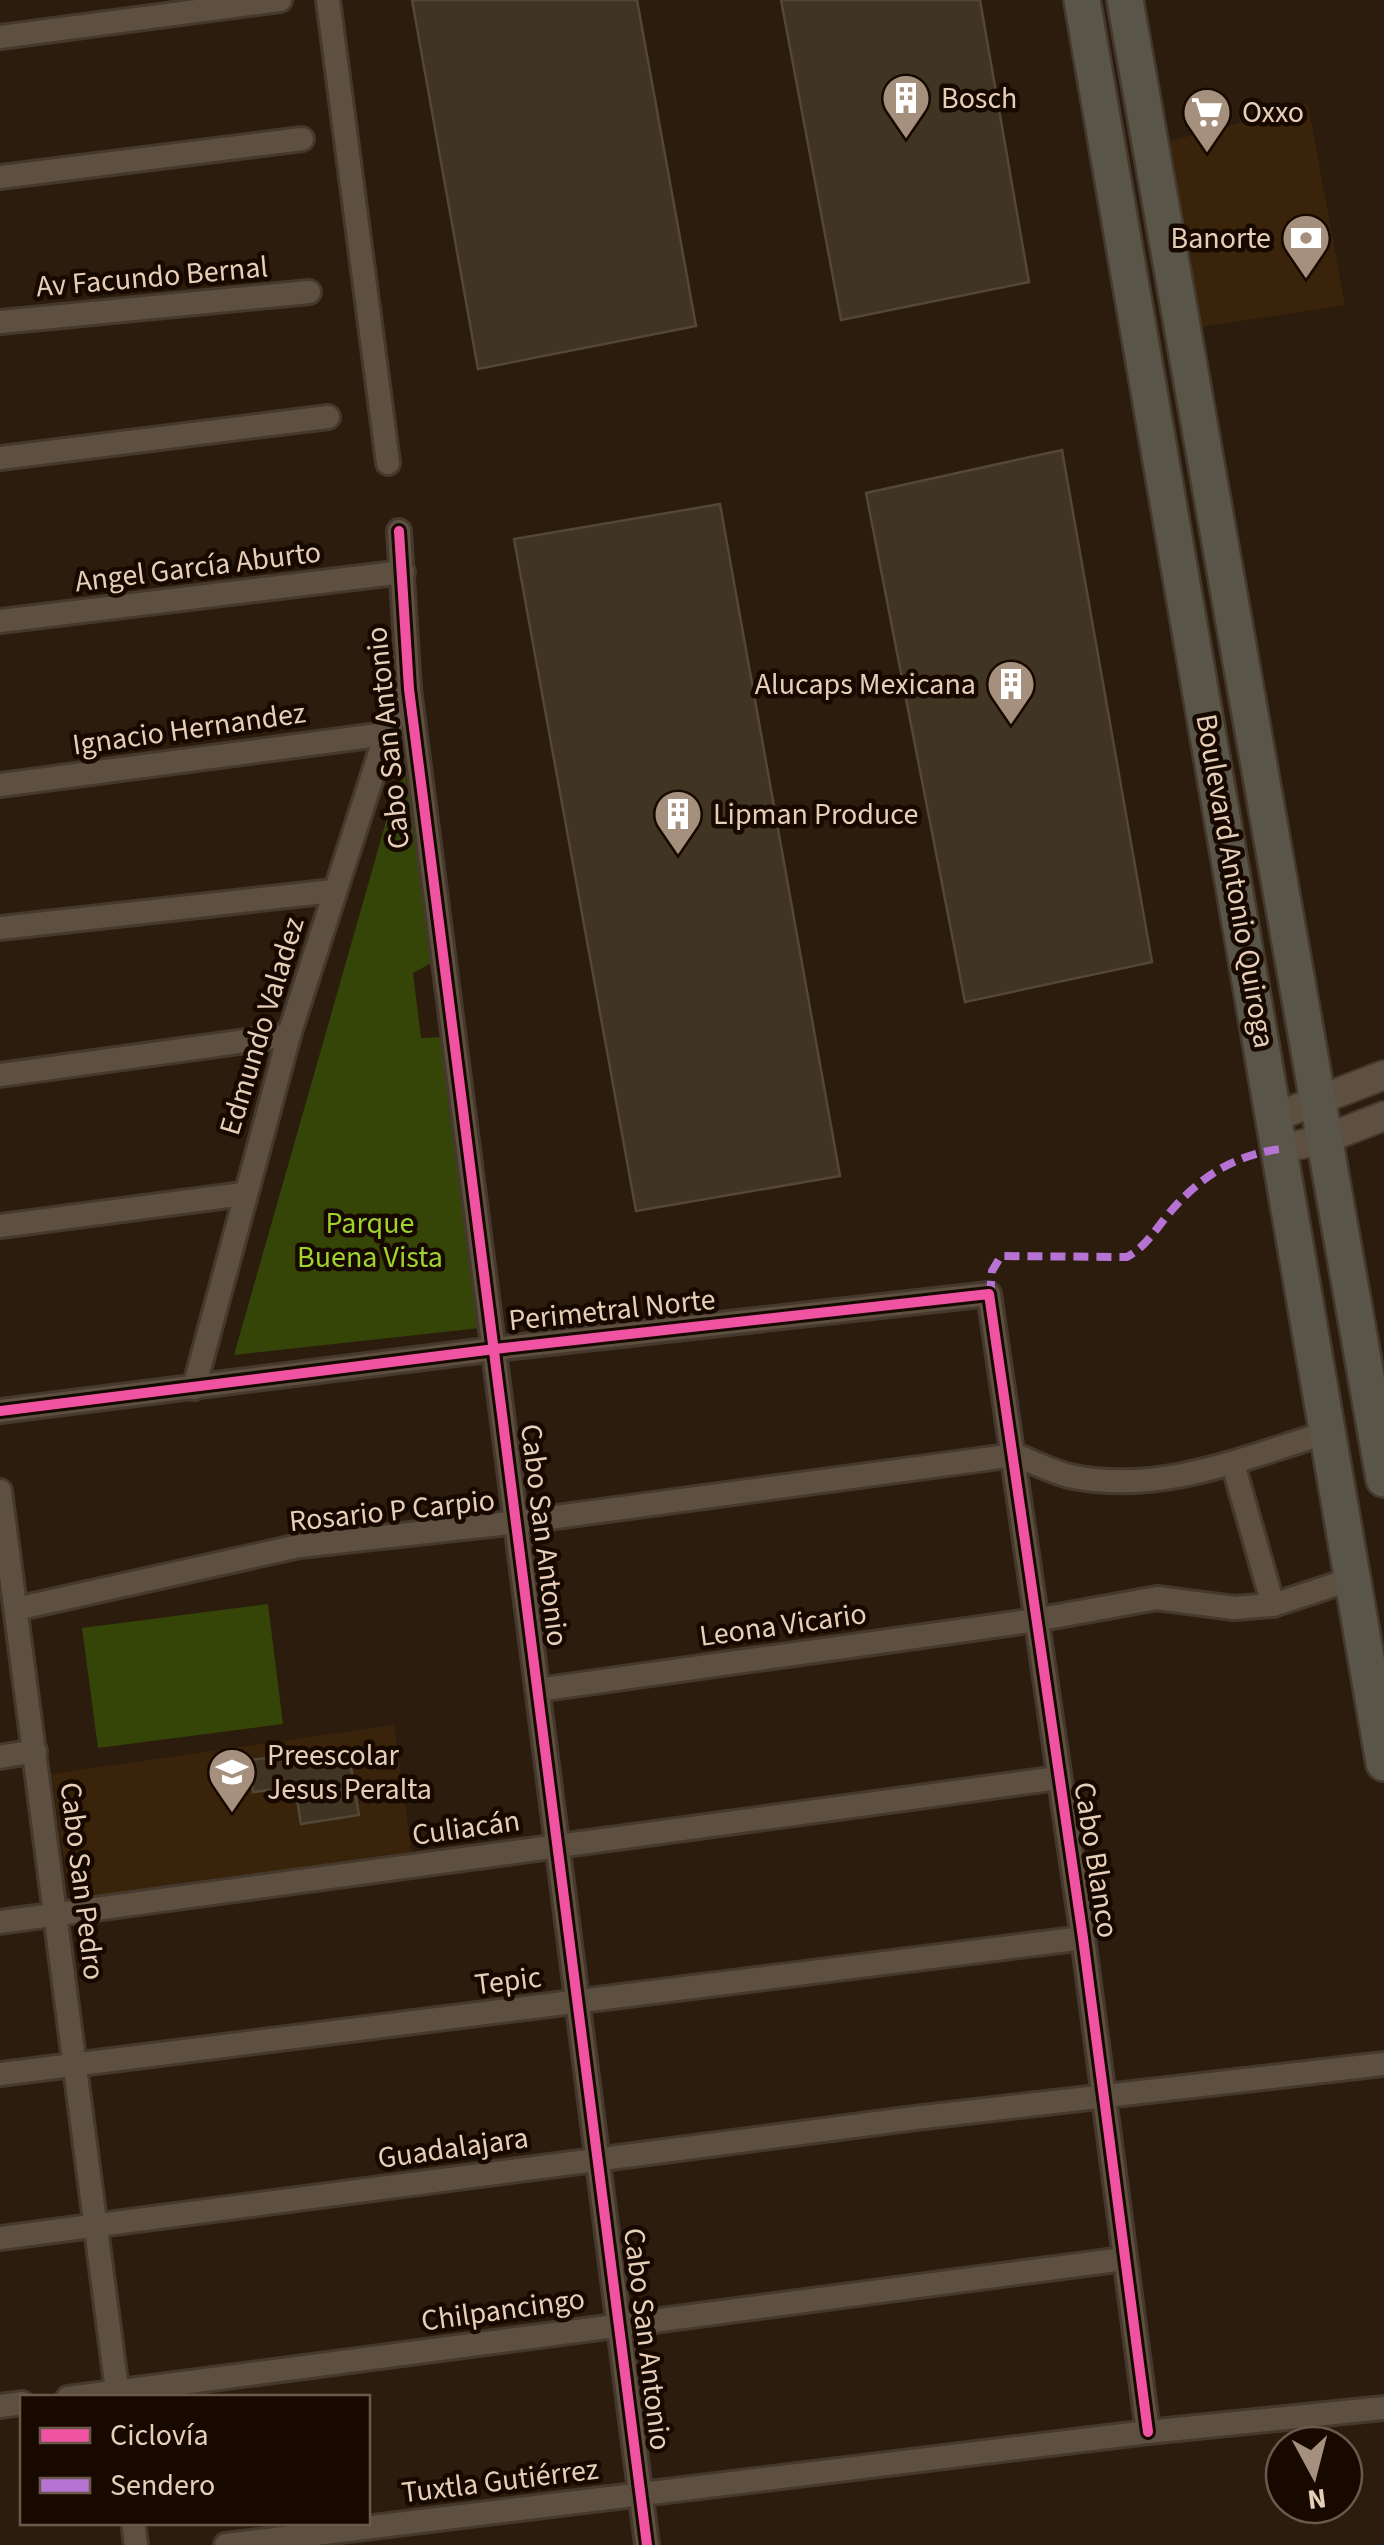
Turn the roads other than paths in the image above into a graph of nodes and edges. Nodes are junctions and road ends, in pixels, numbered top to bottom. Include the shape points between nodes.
1 (280, 0) edge
2 (328, 0) edge
3 (1082, 0) edge
4 (1125, 0) edge
5 (0, 37) edge
6 (302, 139) dead end
7 (0, 176) edge
8 (309, 292) dead end
9 (0, 322) edge
10 (328, 417) dead end
11 (0, 458) edge
12 (388, 463) dead end
13 (399, 531) dead end
14 (403, 572) junction
15 (0, 621) edge
16 (409, 689) junction
17 (386, 734) junction
18 (0, 785) edge
19 (334, 891) junction
20 (0, 928) edge
21 (289, 1035) junction
22 (0, 1075) edge
23 (1384, 1075) edge
24 (1317, 1102) junction
25 (1384, 1116) edge
26 (1277, 1133) junction
27 (1324, 1139) junction
28 (243, 1194) junction
29 (0, 1226) edge
30 (990, 1296) joint
31 (495, 1348) junction
32 (194, 1388) junction
33 (0, 1412) edge
34 (1326, 1433) junction
35 (1016, 1455) junction
36 (1233, 1464) junction
37 (1384, 1479) edge
38 (0, 1490) edge
39 (519, 1522) junction
40 (1352, 1579) junction
41 (6, 1582) edge
42 (1272, 1606) junction
43 (16, 1609) junction
44 (1036, 1620) junction
45 (538, 1690) junction
46 (35, 1752) junction
47 (0, 1756) edge
48 (1384, 1763) edge
49 (1058, 1778) junction
50 (555, 1846) junction
51 (58, 1915) junction
52 (0, 1922) edge
53 (1083, 1938) junction
54 (576, 2003) junction
55 (1384, 2064) edge
56 (73, 2065) junction
57 (0, 2074) edge
58 (1101, 2095) junction
59 (600, 2158) junction
60 (97, 2226) junction
61 (0, 2238) edge
62 (1124, 2259) junction
63 (618, 2325) junction
64 (117, 2394) edge
65 (1384, 2408) edge
66 (1148, 2432) junction
67 (641, 2493) junction
68 (226, 2545) edge
69 (647, 2545) edge

1 - 5 street
2 - 12 street
3 - 26 main road, Boulevard Antonio Quiroga
4 - 24 main road, Boulevard Antonio Quiroga
6 - 7 street
8 - 9 street, Av Facundo Bernal
10 - 11 street
13 - 14 street, Cabo San Antonio
14 - 15 street, Angel García Aburto
14 - 16 street, Cabo San Antonio
16 - 17 street, Edmundo Valadez
16 - 31 street, Cabo San Antonio
17 - 18 street, Ignacio Hernandez
17 - 19 street, Edmundo Valadez
19 - 20 street
19 - 21 street, Edmundo Valadez
21 - 22 street
21 - 28 street, Edmundo Valadez
23 - 24 street
24 - 26 street
24 - 27 main road, Boulevard Antonio Quiroga
25 - 27 street
26 - 27 street
26 - 34 main road, Boulevard Antonio Quiroga
27 - 37 main road, Boulevard Antonio Quiroga
28 - 29 street
28 - 32 street, Edmundo Valadez
30 - 31 street, Perimetral Norte
30 - 35 street, Cabo Blanco
31 - 32 street, Perimetral Norte
31 - 39 street, Cabo San Antonio
32 - 33 street, Perimetral Norte
34 - 36 street
34 - 40 main road, Boulevard Antonio Quiroga
35 - 36 street via 1069,1476 1128,1483
35 - 39 street, Rosario P Carpio
35 - 44 street, Cabo Blanco
36 - 42 street
38 - 41 street, Cabo San Pedro
39 - 43 street, Rosario P Carpio via 268,1551
39 - 45 street, Cabo San Antonio
40 - 42 street, Leona Vicario
40 - 48 main road, Boulevard Antonio Quiroga
41 - 43 street, Cabo San Pedro
42 - 44 street, Leona Vicario via 1157,1598
43 - 46 street, Cabo San Pedro
44 - 45 street, Leona Vicario
44 - 49 street, Cabo Blanco
45 - 50 street, Cabo San Antonio
46 - 47 street
46 - 51 street, Cabo San Pedro
49 - 50 street, Culiacán
49 - 53 street, Cabo Blanco
50 - 51 street, Culiacán
50 - 54 street, Cabo San Antonio
51 - 52 street, Culiacán
51 - 56 street, Cabo San Pedro
53 - 54 street, Tepic
53 - 58 street, Cabo Blanco
54 - 56 street, Tepic
54 - 59 street, Cabo San Antonio
55 - 58 street, Guadalajara
56 - 57 street, Tepic
56 - 60 street, Cabo San Pedro
58 - 59 street, Guadalajara
58 - 62 street, Cabo Blanco
59 - 60 street, Guadalajara
59 - 63 street, Cabo San Antonio
60 - 61 street, Guadalajara
60 - 64 street, Cabo San Pedro
62 - 63 street, Chilpancingo
62 - 66 street, Cabo Blanco
63 - 64 street, Chilpancingo
63 - 67 street, Cabo San Antonio
65 - 66 street, Tuxtla Gutiérrez
66 - 67 street, Tuxtla Gutiérrez
67 - 68 street, Tuxtla Gutiérrez
67 - 69 street, Cabo San Antonio

